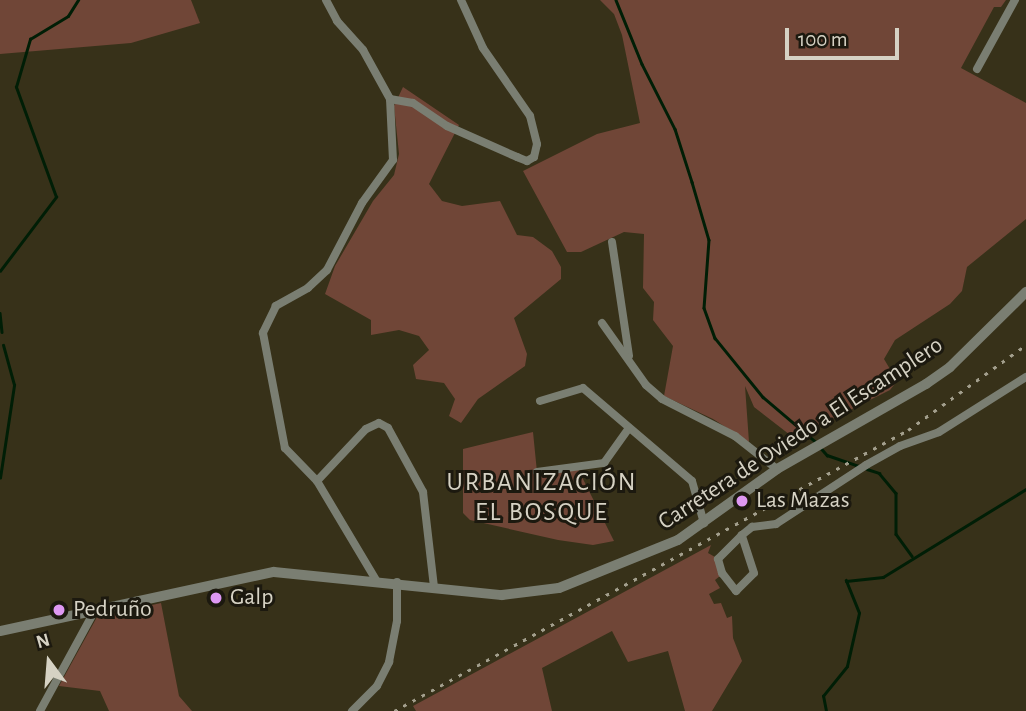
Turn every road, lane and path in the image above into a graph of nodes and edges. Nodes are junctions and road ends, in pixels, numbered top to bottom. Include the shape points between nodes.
1 (326, 0) edge
2 (461, 0) edge
3 (1015, 0) edge
4 (976, 69) dead end
5 (390, 99) junction
6 (612, 242) dead end
7 (1026, 292) edge
8 (602, 323) dead end
9 (630, 363) junction
10 (1026, 377) edge
11 (540, 401) dead end
12 (629, 428) junction
13 (777, 469) junction
14 (537, 472) dead end
15 (317, 481) junction
16 (704, 523) junction
17 (742, 535) junction
18 (376, 580) junction
19 (397, 582) junction
20 (434, 587) junction
21 (95, 610) junction
22 (0, 631) edge
23 (40, 711) edge
24 (352, 711) edge

1 - 5 street via 337,21 363,50
2 - 5 street via 483,48 530,116 537,144 534,157 527,161 517,157 447,126 413,103
3 - 4 street
5 - 15 street via 393,160 362,203 327,270 308,288 276,306 263,333 285,448
6 - 9 street
7 - 13 street, Carretera de Oviedo a El Escamplero via 950,367
8 - 9 street
9 - 13 street via 662,399 735,436
10 - 17 street via 939,432 900,446 857,470 776,524 752,527
11 - 12 street via 583,388
12 - 14 street via 604,463
12 - 16 street via 692,481
13 - 16 street, Carretera de Oviedo a El Escamplero
15 - 18 street
15 - 20 street via 366,429 379,423 388,428 423,492
16 - 20 street, Carretera de Oviedo a El Escamplero via 655,551 533,594
17 - 17 street via 754,573 736,591 718,559
18 - 19 street, Carretera de Oviedo a El Escamplero
18 - 21 street, Carretera de Oviedo a El Escamplero via 274,572
19 - 20 street, Carretera de Oviedo a El Escamplero
19 - 24 street via 397,621 389,663 377,686
21 - 22 street, Carretera de Oviedo a El Escamplero
21 - 23 street

